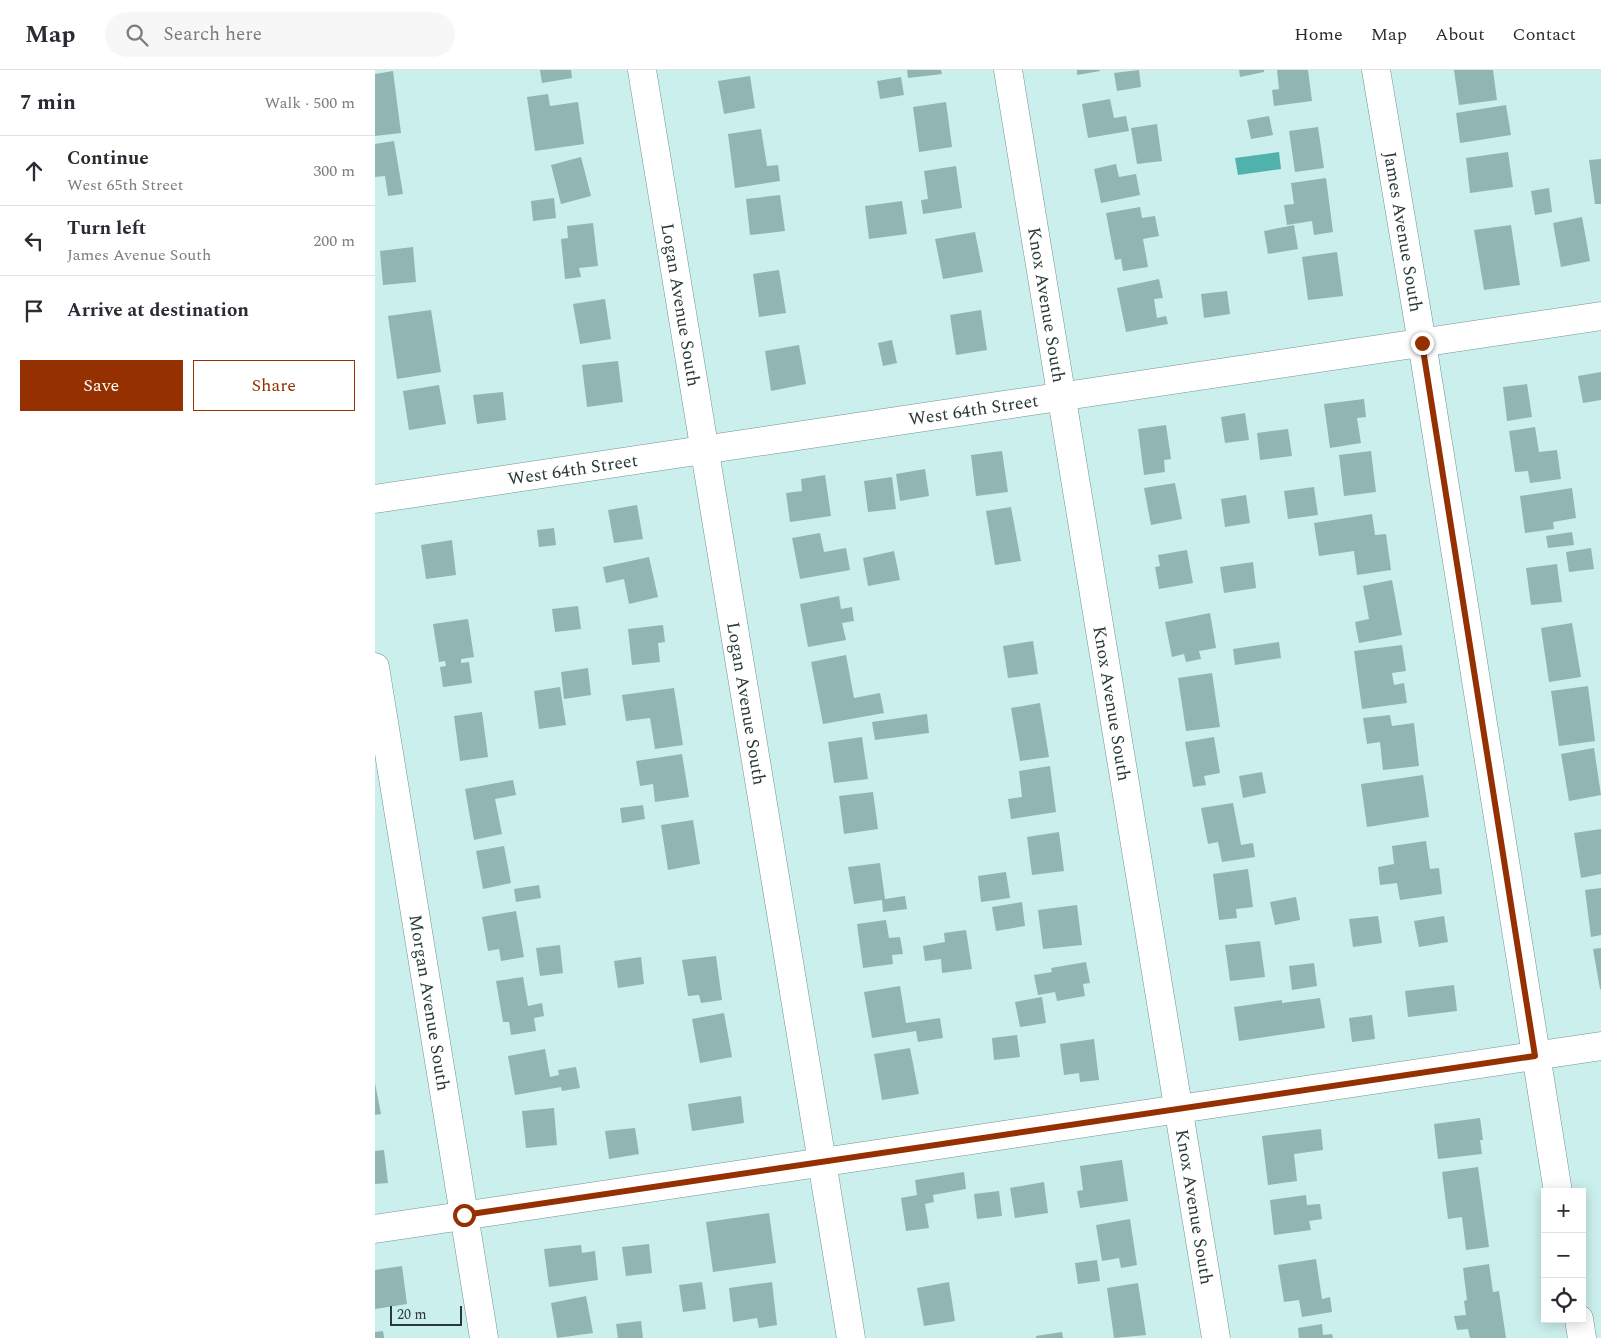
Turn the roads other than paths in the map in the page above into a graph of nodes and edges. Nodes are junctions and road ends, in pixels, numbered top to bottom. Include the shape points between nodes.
1 (643, 70) edge
2 (1008, 70) edge
3 (1376, 70) edge
4 (1601, 316) edge
5 (1422, 343) junction
6 (1062, 396) junction
7 (704, 450) junction
8 (375, 499) edge
9 (375, 667) edge
10 (1601, 1046) edge
11 (1535, 1056) junction
12 (1178, 1109) junction
13 (822, 1162) junction
14 (1556, 1188) edge
15 (464, 1215) junction
16 (375, 1229) edge
17 (1580, 1323) edge
18 (484, 1338) edge
19 (851, 1338) edge
20 (1215, 1338) edge
21 (1582, 1338) edge

1 - 7 street, Logan Avenue South
2 - 6 street, Knox Avenue South
3 - 5 street, James Avenue South
4 - 5 street, West 64th Street
5 - 6 street, West 64th Street
5 - 11 street, James Avenue South
6 - 7 street, West 64th Street
6 - 12 street, Knox Avenue South
7 - 8 street, West 64th Street
7 - 13 street, Logan Avenue South
9 - 15 street, Morgan Avenue South
10 - 11 street
11 - 12 street
11 - 14 street, James Avenue South
12 - 13 street
12 - 20 street, Knox Avenue South
13 - 15 street
13 - 19 street, Logan Avenue South
15 - 16 street
15 - 18 street, Morgan Avenue South
17 - 21 street

